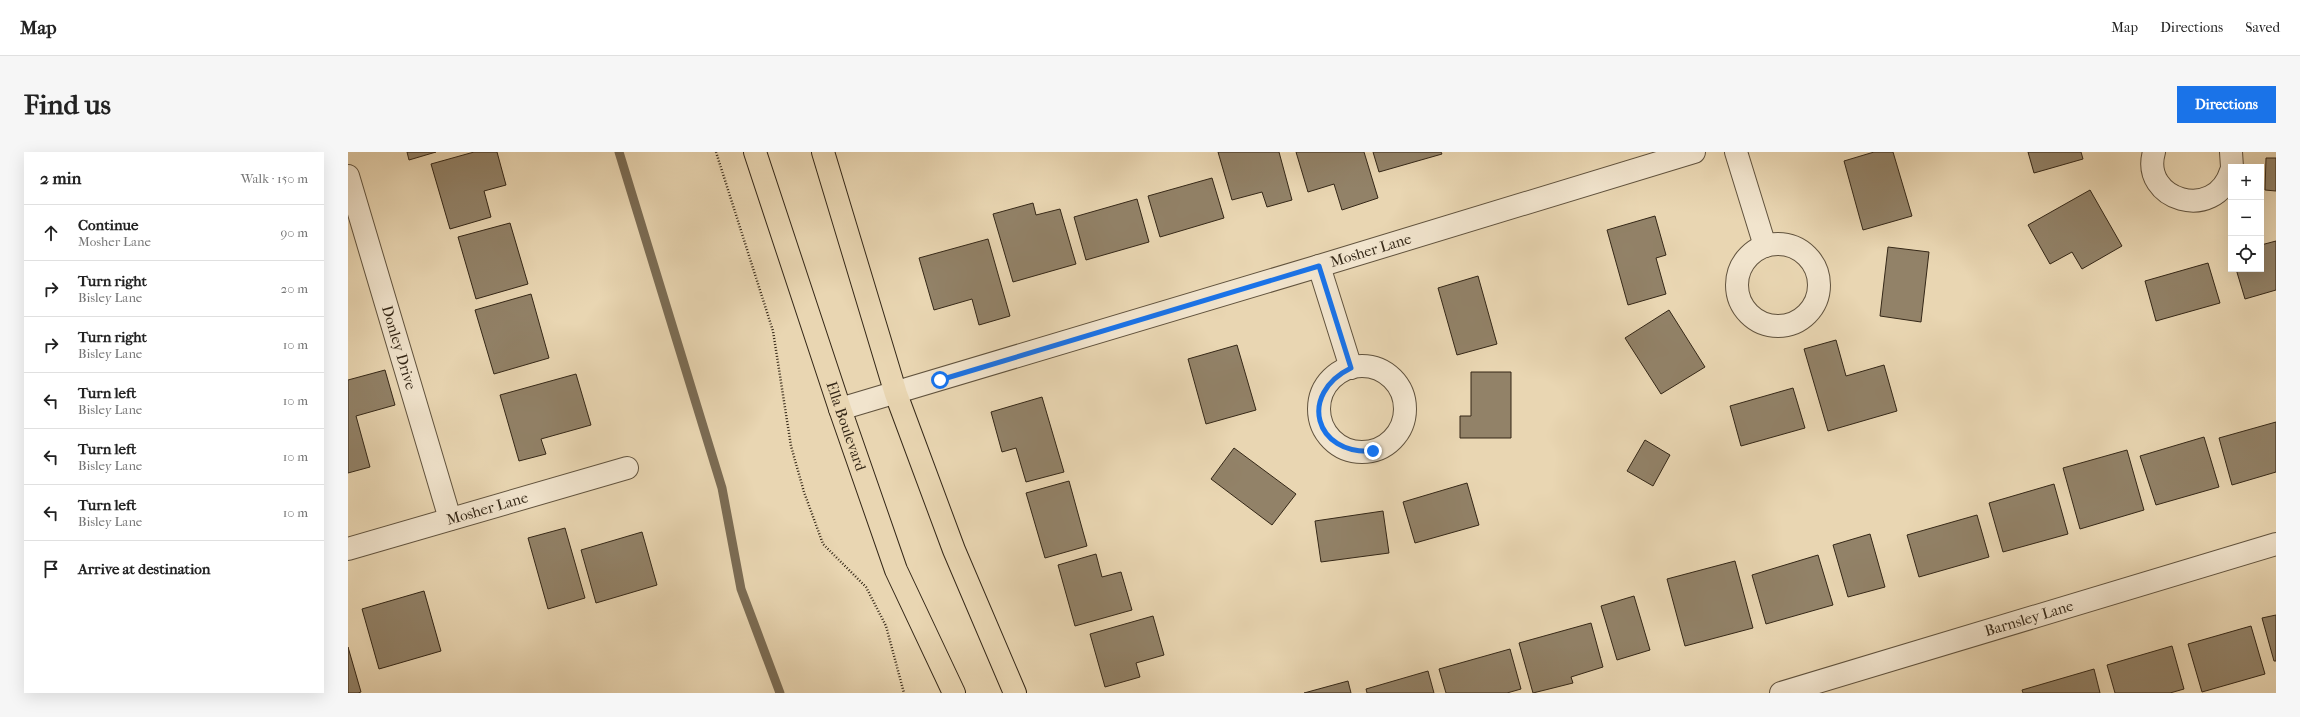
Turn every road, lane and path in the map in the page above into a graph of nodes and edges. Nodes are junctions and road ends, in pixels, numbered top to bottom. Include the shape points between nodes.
1 (716, 152) edge
2 (755, 152) edge
3 (823, 152) edge
4 (1694, 152) edge
5 (1736, 152) edge
6 (2154, 152) edge
7 (2232, 152) edge
8 (2232, 164) edge
9 (348, 176) edge
10 (2228, 180) edge
11 (1765, 246) dead end
12 (1319, 266) junction
13 (1351, 368) dead end
14 (896, 394) junction
15 (840, 409) junction
16 (627, 468) dead end
17 (450, 519) junction
18 (2276, 544) edge
19 (348, 549) edge
20 (904, 693) edge
21 (954, 693) edge
22 (1016, 693) edge
23 (1781, 693) edge

1 - 20 path via 773,332 791,446 804,492 823,544 866,587 886,626
2 - 15 main road, Ella Boulevard
3 - 14 main road
4 - 12 street, Mosher Lane
5 - 11 street
6 - 10 street via 2154,173 2161,187 2174,197 2189,201 2204,200 2218,192
7 - 8 street
9 - 17 street, Donley Drive
12 - 13 street
12 - 14 street, Mosher Lane
14 - 15 street, Mosher Lane
14 - 22 main road via 954,550
15 - 21 main road, Ella Boulevard via 896,570
16 - 17 street, Mosher Lane
17 - 19 street, Mosher Lane
18 - 23 street, Barnsley Lane

